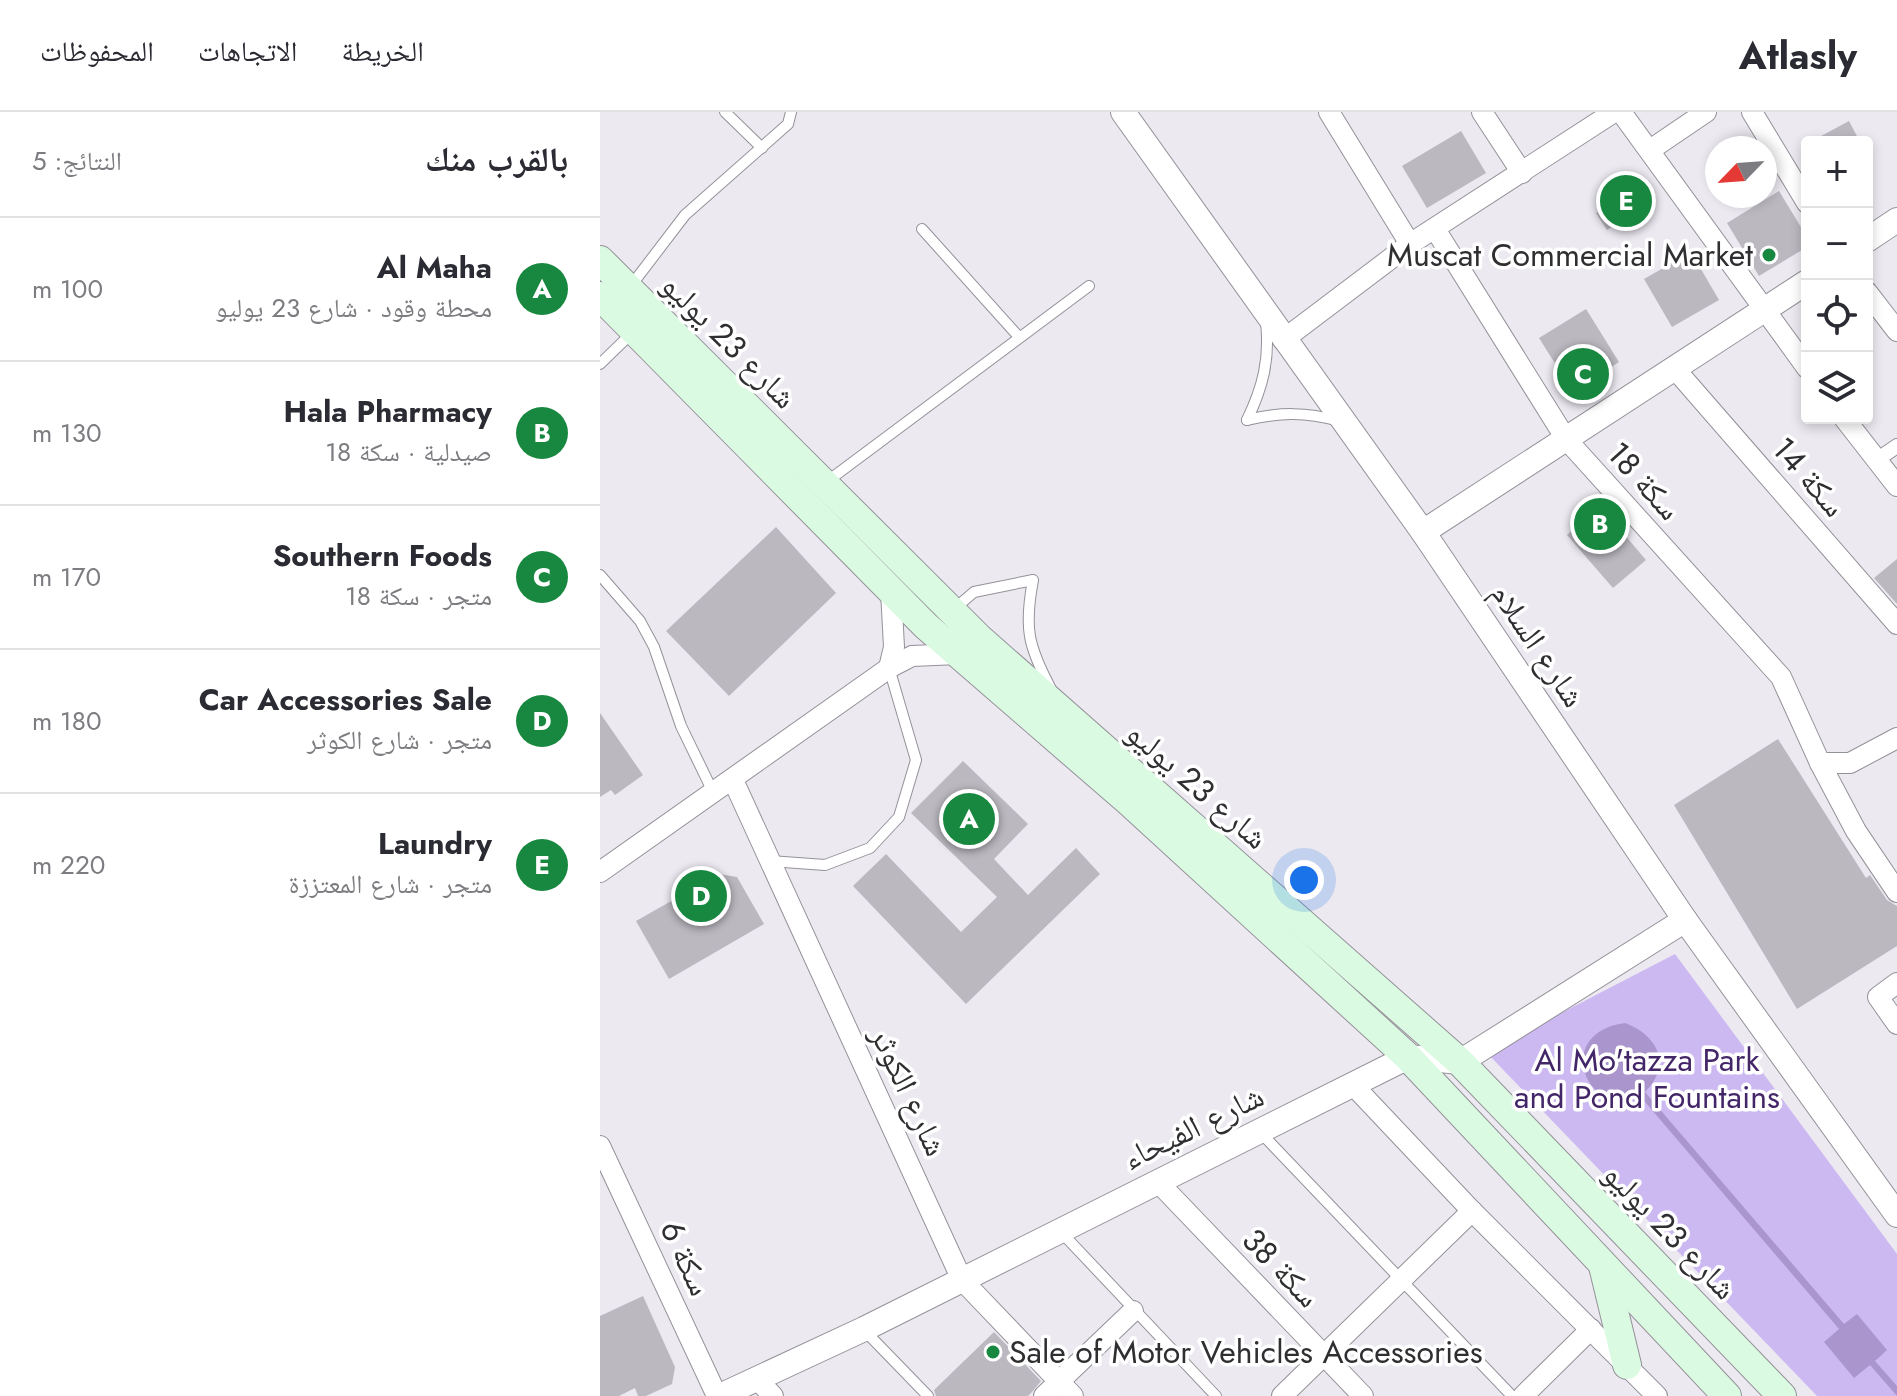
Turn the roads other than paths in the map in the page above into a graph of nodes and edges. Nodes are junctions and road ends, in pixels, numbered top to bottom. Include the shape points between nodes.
1 (725, 112) edge
2 (791, 112) edge
3 (1123, 112) edge
4 (1329, 112) edge
5 (1482, 112) edge
6 (1614, 112) edge
7 (1621, 112) edge
8 (1706, 112) edge
9 (1752, 112) edge
10 (762, 148) junction
11 (1650, 150) junction
12 (1522, 173) junction
13 (1801, 193) edge
14 (1897, 220) edge
15 (922, 229) dead end
16 (1435, 229) junction
17 (1873, 236) edge
18 (1410, 244) junction
19 (600, 260) edge
20 (1089, 286) dead end
21 (1801, 286) edge
22 (628, 289) junction
23 (600, 296) edge
24 (1873, 300) edge
25 (1765, 311) junction
26 (1265, 314) junction
27 (634, 331) junction
28 (1897, 331) edge
29 (1019, 337) junction
30 (1283, 340) junction
31 (1801, 360) edge
32 (600, 364) edge
33 (1675, 369) junction
34 (1343, 421) junction
35 (1848, 424) edge
36 (1566, 439) junction
37 (1897, 446) edge
38 (1875, 461) junction
39 (824, 484) junction
40 (1897, 486) edge
41 (1423, 532) junction
42 (600, 575) edge
43 (891, 591) junction
44 (952, 611) junction
45 (1897, 624) edge
46 (958, 654) junction
47 (889, 668) junction
48 (1063, 712) junction
49 (1895, 744) edge
50 (1820, 763) junction
51 (733, 780) junction
52 (714, 794) junction
53 (770, 861) junction
54 (600, 872) edge
55 (1897, 892) edge
56 (1685, 920) junction
57 (1897, 983) edge
58 (1897, 1024) edge
59 (1408, 1057) junction
60 (1460, 1062) junction
61 (1352, 1084) junction
62 (1259, 1130) junction
63 (600, 1146) edge
64 (1157, 1181) junction
65 (1472, 1211) junction
66 (1897, 1215) edge
67 (1058, 1229) junction
68 (1602, 1265) junction
69 (962, 1280) junction
70 (1401, 1280) junction
71 (1133, 1311) junction
72 (864, 1329) junction
73 (1591, 1329) junction
74 (1324, 1355) junction
75 (1627, 1365) junction
76 (756, 1378) junction
77 (1059, 1391) edge
78 (718, 1396) edge
79 (773, 1396) edge
80 (928, 1396) edge
81 (1216, 1396) edge
82 (1282, 1396) edge
83 (1363, 1396) edge
84 (1512, 1396) edge
85 (1523, 1396) edge
86 (1657, 1396) edge
87 (1727, 1396) edge
88 (1782, 1396) edge

1 - 10 lane
2 - 10 lane via 788,124
3 - 26 street, شارع السلام
4 - 18 street
5 - 12 street
6 - 12 street
7 - 11 street
8 - 11 street
9 - 13 street
10 - 22 lane via 685,215
11 - 25 street
12 - 16 street
14 - 17 street
15 - 29 lane
16 - 18 street
16 - 36 street, سكة 18
18 - 30 street
19 - 22 main road, شارع 23 يوليو
20 - 29 lane
21 - 25 street
22 - 39 main road, شارع 23 يوليو
23 - 27 main road, شارع 23 يوليو
24 - 28 street
25 - 31 street
25 - 33 street
26 - 30 street, شارع السلام
26 - 34 lane via 1269,346 1263,388 1247,420 1280,413
27 - 32 lane
27 - 43 main road, شارع 23 يوليو
29 - 39 lane
30 - 34 street, شارع السلام
33 - 36 street
33 - 45 street, سكة 14
34 - 41 street, شارع السلام
35 - 38 street
36 - 41 street
36 - 50 street, سكة 18 via 1781,677
37 - 38 street
38 - 40 street
39 - 44 main road, شارع 23 يوليو
41 - 56 street, شارع السلام
42 - 52 lane via 640,621 654,647 681,726
43 - 46 main road, شارع 23 يوليو
43 - 47 street via 894,647
44 - 48 main road, شارع 23 يوليو
44 - 48 lane via 974,592 1033,580 1026,620 1031,652
46 - 47 street via 912,656
46 - 59 main road, شارع 23 يوليو
47 - 51 street
47 - 53 lane via 916,760 899,817 870,848 825,865
48 - 60 main road, شارع 23 يوليو
49 - 50 street via 1850,763
50 - 55 street, سكة 18
51 - 52 street
51 - 53 street, شارع الكوثر
52 - 54 street
53 - 69 street, شارع الكوثر
56 - 60 street
56 - 66 street, شارع السلام
57 - 58 street via 1878,997
59 - 60 street
59 - 61 street, شارع الفيحاء
59 - 68 main road, شارع 23 يوليو
60 - 88 main road, شارع 23 يوليو
61 - 62 street, شارع الفيحاء
61 - 65 street
62 - 64 street, شارع الفيحاء
62 - 70 lane
63 - 78 street, سكة 6
64 - 67 street, شارع الفيحاء
64 - 74 street, سكة 38
65 - 70 street
65 - 73 street
67 - 69 street, شارع الفيحاء
67 - 71 lane
68 - 75 main road
68 - 87 main road, شارع 23 يوليو
69 - 72 street, شارع الفيحاء
69 - 77 street, شارع الكوثر
70 - 74 street
70 - 84 lane
71 - 77 street
71 - 81 lane
72 - 76 street, شارع الفيحاء
72 - 80 lane
73 - 75 street
73 - 85 street
74 - 82 street
74 - 83 street, سكة 38
75 - 86 street
76 - 78 street, شارع الفيحاء
76 - 79 street

